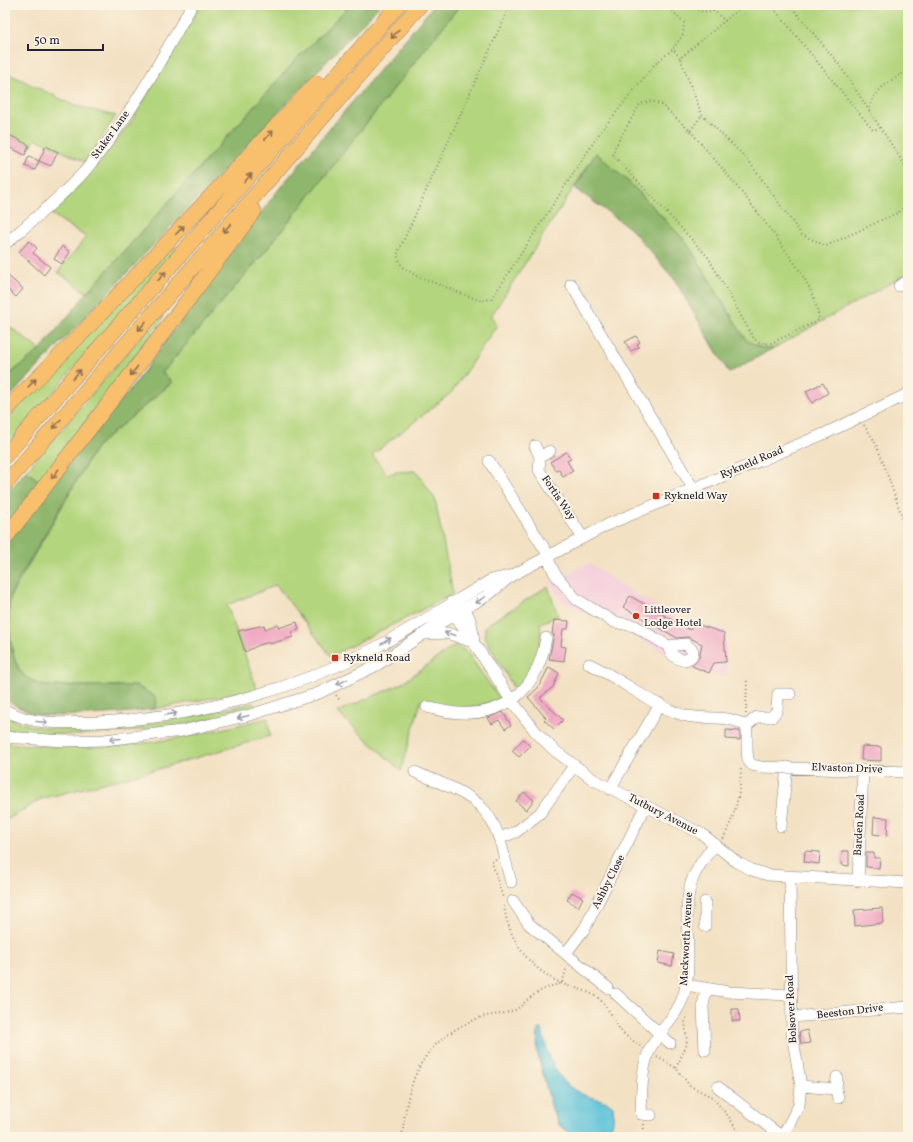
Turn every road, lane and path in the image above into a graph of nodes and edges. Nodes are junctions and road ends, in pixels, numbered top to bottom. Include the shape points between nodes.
1 (192, 5) edge
2 (420, 5) edge
3 (510, 5) edge
4 (667, 5) edge
5 (691, 5) edge
6 (719, 5) edge
7 (744, 5) edge
8 (771, 5) edge
9 (790, 5) edge
10 (397, 6) edge
11 (713, 10) junction
12 (725, 21) junction
13 (673, 49) junction
14 (680, 58) junction
15 (908, 71) edge
16 (869, 110) junction
17 (702, 115) junction
18 (880, 128) junction
19 (690, 131) junction
20 (300, 144) junction
21 (908, 170) edge
22 (908, 201) edge
23 (5, 244) edge
24 (570, 284) dead end
25 (908, 394) edge
26 (5, 411) edge
27 (860, 417) junction
28 (550, 451) dead end
29 (5, 456) edge
30 (489, 461) dead end
31 (5, 484) edge
32 (693, 488) junction
33 (908, 534) edge
34 (5, 538) edge
35 (583, 538) junction
36 (548, 557) junction
37 (511, 576) junction
38 (452, 602) junction
39 (464, 609) junction
40 (454, 615) junction
41 (425, 634) junction
42 (546, 638) dead end
43 (474, 643) junction
44 (668, 646) dead end
45 (589, 664) dead end
46 (313, 675) junction
47 (747, 678) dead end
48 (266, 692) junction
49 (319, 692) junction
50 (790, 694) dead end
51 (511, 700) junction
52 (660, 704) junction
53 (427, 707) dead end
54 (270, 709) junction
55 (5, 710) edge
56 (745, 725) junction
57 (5, 737) edge
58 (741, 762) dead end
59 (574, 766) junction
60 (786, 767) junction
61 (863, 770) junction
62 (415, 772) dead end
63 (908, 772) edge
64 (610, 789) junction
65 (645, 807) junction
66 (782, 826) dead end
67 (499, 838) junction
68 (717, 846) junction
69 (503, 854) junction
70 (790, 876) junction
71 (858, 881) junction
72 (511, 882) dead end
73 (908, 883) edge
74 (513, 901) dead end
75 (688, 909) junction
76 (705, 926) dead end
77 (568, 955) junction
78 (562, 984) junction
79 (686, 985) junction
80 (706, 990) junction
81 (790, 995) junction
82 (908, 1007) edge
83 (687, 1014) dead end
84 (792, 1017) junction
85 (660, 1035) junction
86 (670, 1043) dead end
87 (705, 1050) dead end
88 (649, 1052) junction
89 (676, 1068) junction
90 (837, 1076) dead end
91 (801, 1086) junction
92 (718, 1087) dead end
93 (648, 1115) joint
94 (402, 1136) edge
95 (429, 1137) edge
96 (643, 1137) edge
97 (741, 1137) edge
98 (782, 1137) edge

1 - 23 street, Staker Lane via 156,68 84,171 45,210
2 -> 20 highway
3 - 13 path via 397,255 402,268 481,301 491,299 599,134 654,65
4 - 13 path via 684,23 683,34
5 - 11 path via 703,12
6 - 11 path
7 - 12 path
8 - 18 path via 873,130
9 - 16 path via 838,63
26 -> 10 highway via 86,329 347,52
29 -> 10 highway
11 - 12 path
12 - 14 path
13 - 14 path
14 - 17 path
15 - 16 path via 887,83 870,102
16 - 18 path
17 - 19 path
17 - 22 path via 748,160 802,235 826,246 899,212
18 - 21 path
19 - 19 path via 662,105 652,101 640,104 613,155 708,257 754,339 761,343 772,343 819,320 818,309 800,271 756,209
20 -> 31 highway
20 -> 34 highway via 176,316
24 - 32 street
25 - 27 street, Rykneld Road
27 - 32 street, Rykneld Road
27 - 33 path via 882,459
28 - 35 street, Fortis Way via 537,452 540,470
30 - 36 street
32 - 35 street, Rykneld Road
35 - 36 street, Rykneld Road
36 - 37 street, Rykneld Road
36 - 44 street via 555,574 576,599 614,622 635,626
37 - 38 street, Rykneld Road via 491,580
37 -> 39 street, Rykneld Road via 488,595
38 - 39 street
38 - 40 street, Tutbury Avenue
46 -> 38 street, Rykneld Road via 374,648
39 - 40 street, Rykneld Road
39 - 43 street, Tutbury Avenue via 472,622
40 - 41 street, Rykneld Road
40 - 43 street, Tutbury Avenue
43 -> 41 street via 447,633
41 -> 49 street, Rykneld Road via 377,665
42 - 51 street via 540,664 533,678 524,690
43 - 51 street, Tutbury Avenue
45 - 52 street
46 - 48 street, Rykneld Road
46 - 49 street
47 - 56 path
48 - 54 street
55 -> 48 street, Rykneld Road via 36,722 108,721 180,713
49 - 54 street, Rykneld Road
50 - 56 street via 778,694 777,710 772,717 757,717
51 - 53 street via 481,713 464,714
51 - 59 street, Tutbury Avenue via 536,732
52 - 56 street via 685,715 729,719
52 - 64 street
54 -> 57 street, Rykneld Road via 182,731 143,737 64,741
56 - 60 street, Elvaston Drive via 748,733 747,759 751,764 760,767
58 - 68 path via 738,802 733,819
59 - 64 street, Tutbury Avenue
59 - 67 street via 540,813 516,832
60 - 61 street, Elvaston Drive
60 - 66 street
61 - 63 street, Elvaston Drive
61 - 71 street, Barden Road
62 - 67 street via 453,788 482,808
64 - 65 street, Tutbury Avenue
65 - 68 street, Tutbury Avenue via 688,827
65 - 77 street, Ashby Close via 585,928
67 - 69 street
68 - 70 street, Tutbury Avenue via 738,863 752,870 768,875
68 - 75 street, Mackworth Avenue via 696,871 691,882
69 - 72 street
69 - 78 path via 492,862 502,891 506,921 515,944 526,958
70 - 71 street, Tutbury Avenue
70 - 81 street, Bolsover Road
71 - 73 street, Tutbury Avenue
74 - 77 street via 529,924
75 - 76 street via 705,906
75 - 79 street, Mackworth Avenue
77 - 78 path
77 - 85 street
78 - 88 path via 583,989 599,999 624,1034
78 - 94 path via 541,991 511,1012 481,1017 464,1024 431,1050 412,1081 403,1115
79 - 80 street
79 - 85 street, Mackworth Avenue via 676,1011
80 - 81 street
80 - 87 street via 703,1006
81 - 84 street, Bolsover Road
82 - 84 street, Beeston Drive
83 - 89 path via 687,1044
84 - 91 street, Bolsover Road via 792,1034
85 - 86 street
85 - 88 street, Mackworth Avenue
88 - 89 path
88 - 93 street, Mackworth Avenue via 644,1068 641,1114
89 - 97 path via 690,1086 712,1097 729,1117
90 - 91 street via 837,1094
91 - 98 street, Bolsover Road via 799,1105
92 - 98 street, Bolsover Road
93 - 96 path
94 - 95 path

